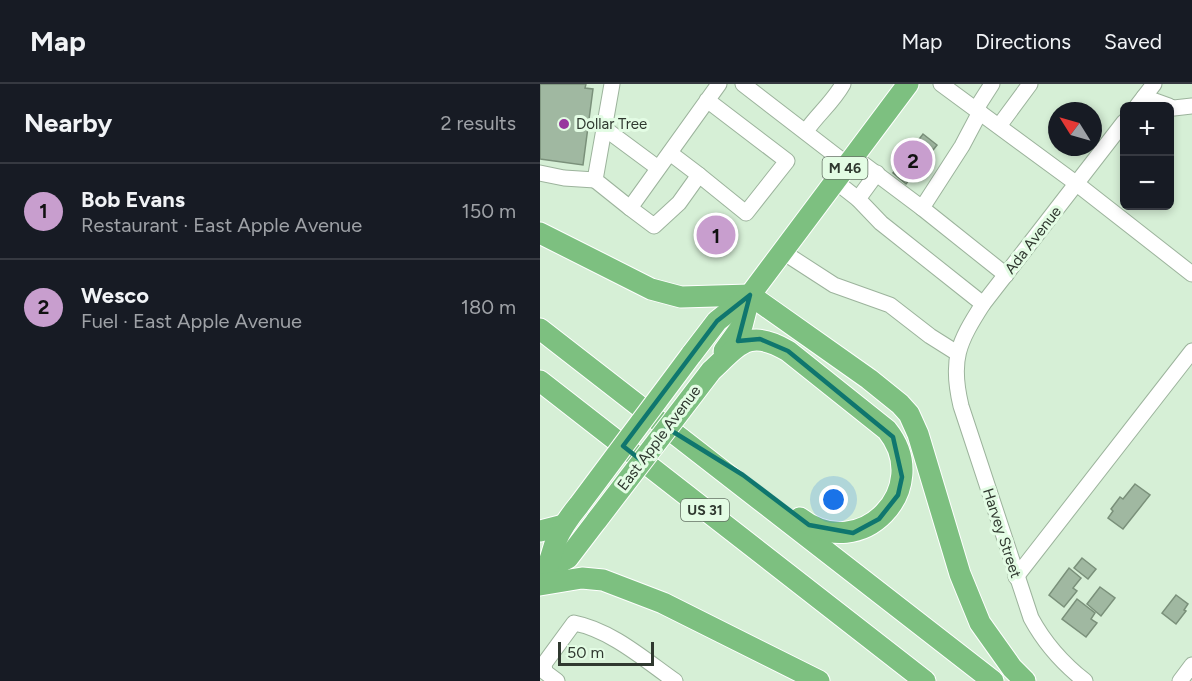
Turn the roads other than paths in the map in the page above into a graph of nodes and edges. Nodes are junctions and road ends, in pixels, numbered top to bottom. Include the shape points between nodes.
1 (612, 84) edge
2 (719, 84) edge
3 (743, 84) edge
4 (843, 84) edge
5 (908, 84) edge
6 (941, 84) edge
7 (992, 84) edge
8 (1154, 84) edge
9 (1022, 87) edge
10 (707, 100) junction
11 (1140, 102) edge
12 (1192, 106) edge
13 (1174, 108) edge
14 (978, 110) junction
15 (999, 126) junction
16 (604, 128) junction
17 (1120, 128) edge
18 (806, 131) junction
19 (670, 153) junction
20 (658, 168) junction
21 (846, 168) junction
22 (540, 173) edge
23 (877, 173) junction
24 (699, 175) junction
25 (595, 180) junction
26 (1077, 184) junction
27 (858, 199) junction
28 (630, 208) junction
29 (922, 208) junction
30 (540, 233) edge
31 (783, 252) junction
32 (1192, 274) edge
33 (1006, 275) junction
34 (750, 295) junction
35 (983, 304) junction
36 (540, 329) edge
37 (1192, 351) edge
38 (956, 359) junction
39 (711, 371) junction
40 (540, 381) edge
41 (540, 394) edge
42 (591, 422) junction
43 (694, 448) junction
44 (564, 525) junction
45 (540, 531) edge
46 (1016, 577) junction
47 (543, 578) edge
48 (1192, 665) edge
49 (551, 676) edge
50 (675, 681) edge
51 (819, 681) edge
52 (925, 681) edge
53 (993, 681) edge
54 (1025, 681) edge
55 (1085, 681) edge
56 (1180, 681) edge

1 - 16 street
2 - 10 street
3 - 18 street
4 - 18 street
5 - 21 highway, East Apple Avenue / M 46
6 - 14 street
7 - 14 street
8 - 11 street
9 - 15 street
10 - 19 street
10 - 24 street via 787,161 746,213
12 - 13 street
14 - 15 street
14 - 29 street via 962,146
15 - 26 street
16 - 20 street
16 - 25 street
17 - 26 street, Ada Avenue
18 - 21 street
19 - 20 street
19 - 24 street
20 - 28 street
21 - 23 street
21 - 27 street
21 - 31 highway, East Apple Avenue / M 46
22 - 25 street
23 - 27 street
23 - 29 street
24 - 28 street via 654,226
25 - 28 street
26 - 32 street
26 - 33 street, Ada Avenue
27 - 35 street via 881,223
29 - 33 street
30 - 34 highway via 651,289 681,297
31 - 34 highway, East Apple Avenue / M 46
31 - 38 street via 834,285 890,306
33 - 35 street, Ada Avenue
34 - 39 highway, East Apple Avenue / M 46 via 742,326
34 - 44 highway, East Apple Avenue / M 46, bridge via 717,321
34 - 54 highway via 869,379 909,414 960,574 980,623
35 - 38 street, Ada Avenue via 964,335
36 - 43 highway, US 31
37 - 46 street
38 - 46 street, Harvey Street via 961,406
39 - 43 highway via 751,340 774,343 887,430 898,447 902,477 898,495 879,519 867,528 839,534 808,525 743,475
39 - 47 highway, East Apple Avenue / M 46, bridge via 568,558
40 - 42 highway, US 31
41 - 42 highway via 558,408
42 - 52 highway, US 31
43 - 53 highway, US 31
44 - 45 highway
44 - 47 highway, East Apple Avenue / M 46
46 - 55 street, Harvey Street via 1044,641
47 - 51 highway via 603,580 663,603
48 - 56 street
49 - 50 street via 544,664 574,623 607,635

